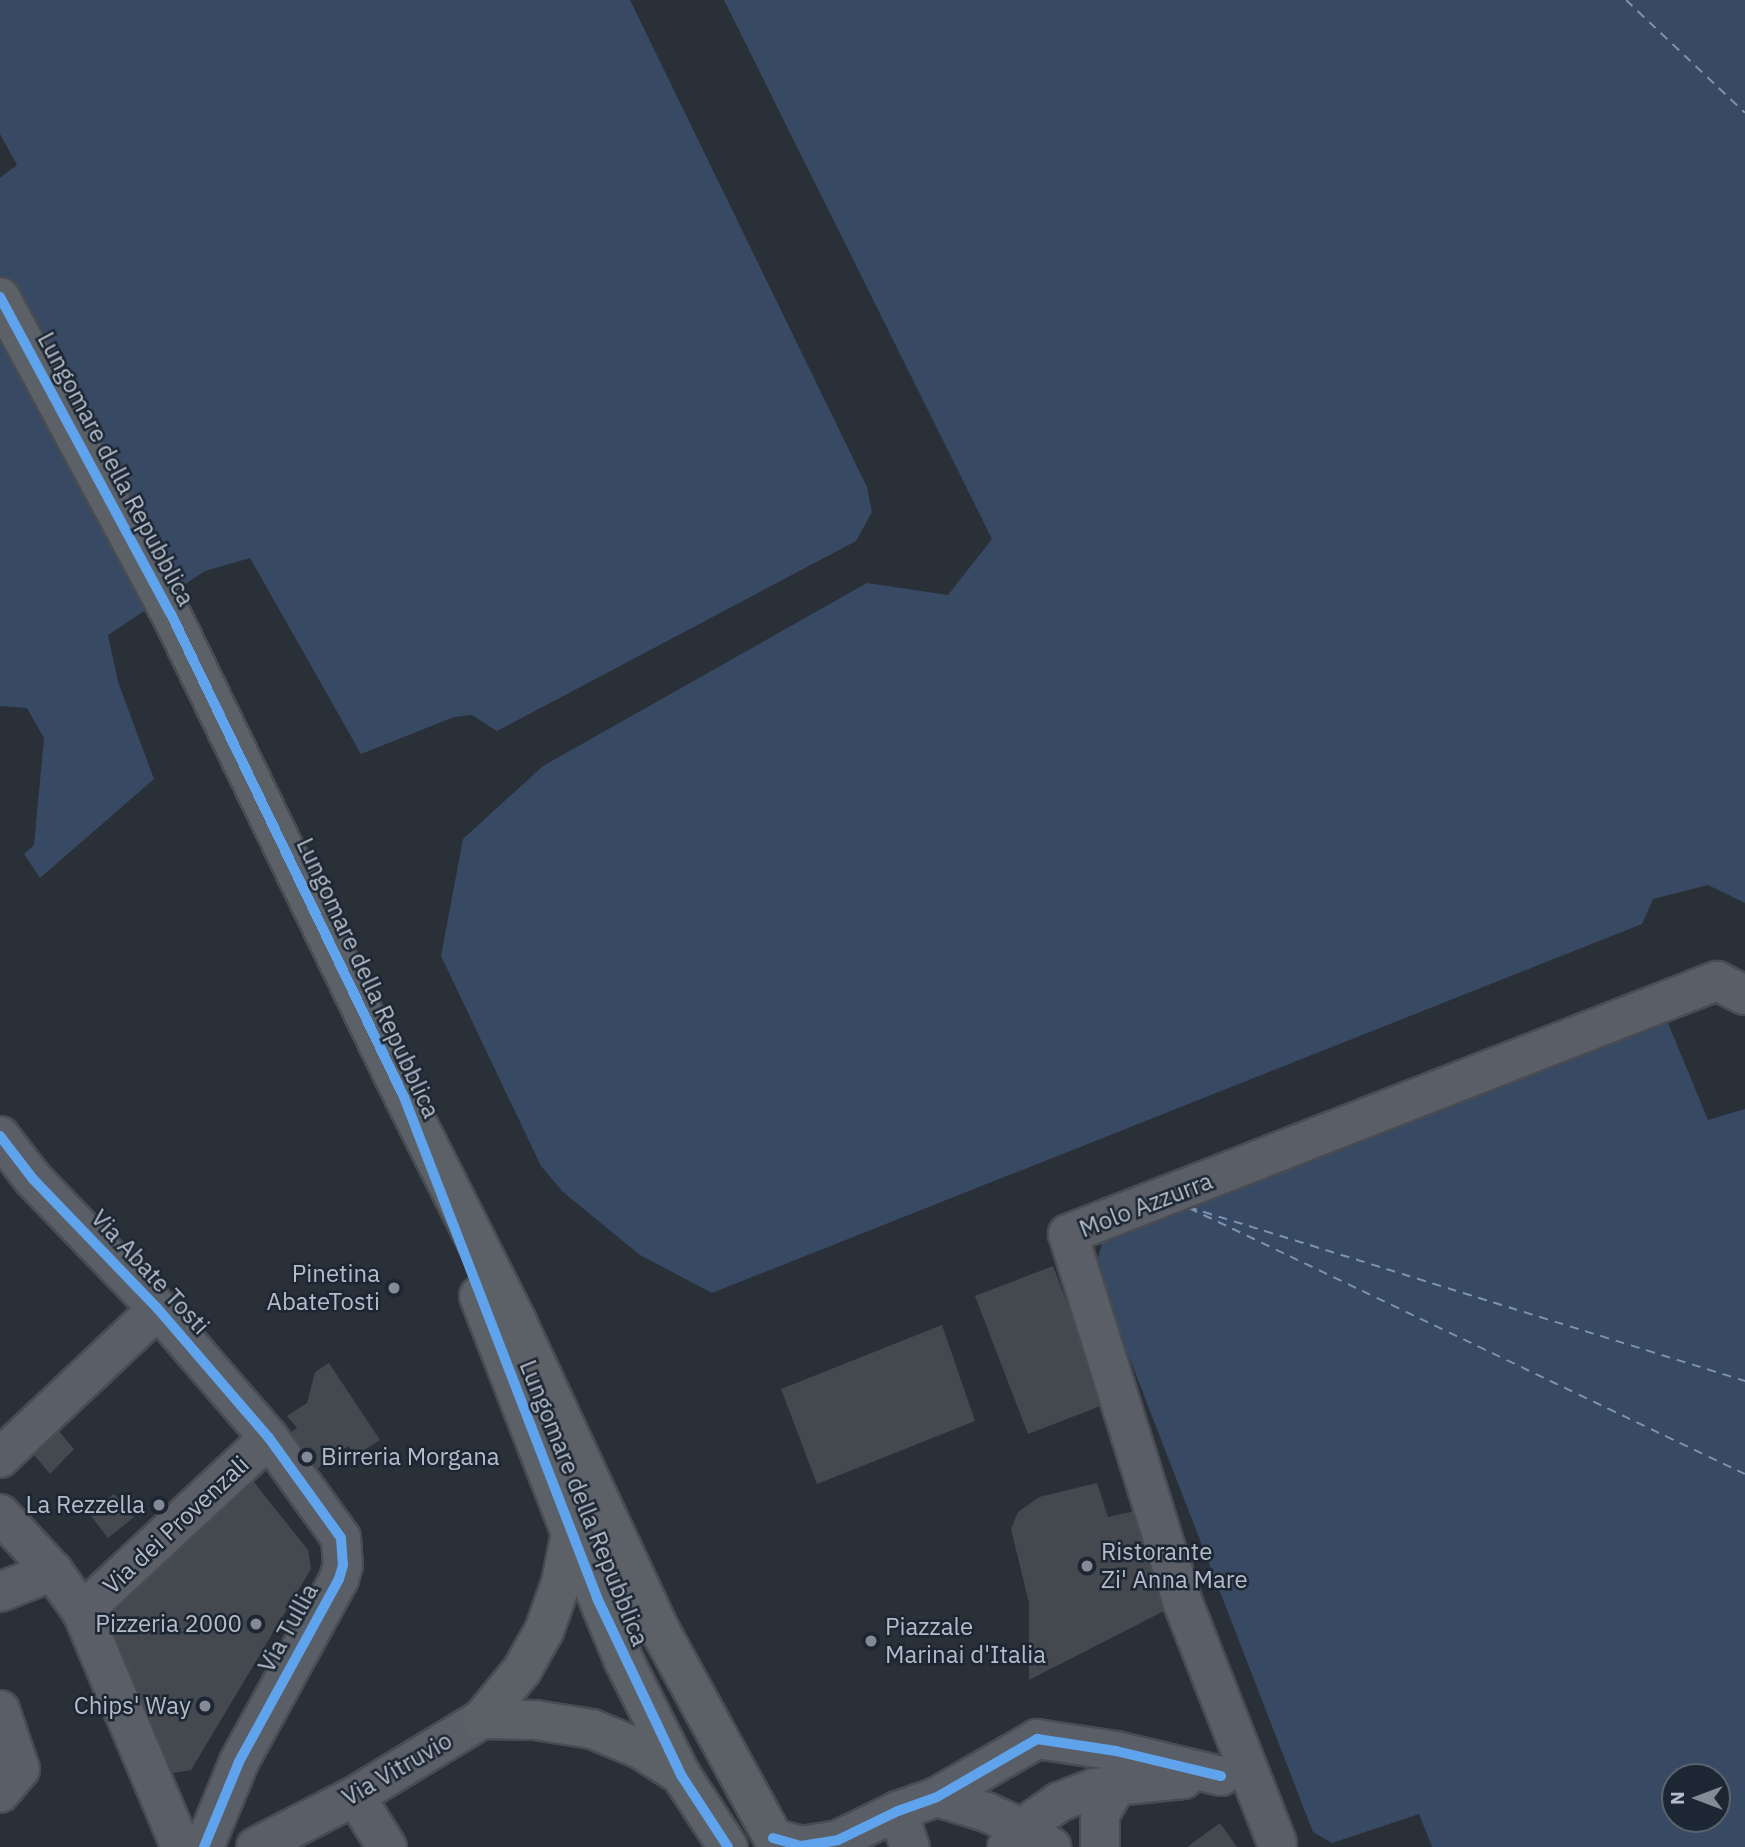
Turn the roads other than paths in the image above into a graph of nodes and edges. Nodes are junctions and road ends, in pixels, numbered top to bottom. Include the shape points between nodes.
1 (0, 297) edge
2 (1745, 995) edge
3 (404, 1097) junction
4 (0, 1136) edge
5 (158, 1309) junction
6 (269, 1437) junction
7 (0, 1458) edge
8 (0, 1514) edge
9 (571, 1533) junction
10 (53, 1571) junction
11 (0, 1592) edge
12 (82, 1612) junction
13 (0, 1710) edge
14 (482, 1719) junction
15 (681, 1775) junction
16 (1221, 1776) junction
17 (1117, 1784) junction
18 (0, 1793) edge
19 (937, 1797) junction
20 (898, 1811) junction
21 (323, 1817) edge
22 (1027, 1841) edge
23 (775, 1842) edge
24 (1279, 1845) edge
25 (181, 1847) edge
26 (204, 1847) edge
27 (256, 1847) edge
28 (357, 1847) edge
29 (387, 1847) edge
30 (728, 1847) edge
31 (910, 1847) edge
32 (1100, 1847) edge

1 - 3 main road, Lungomare della Repubblica via 171,614
2 - 24 street, Molo Azzurra via 1717,981 1180,1201 1068,1234 1182,1600
3 - 9 main road, Lungomare della Repubblica
3 - 23 main road, Lungomare della Repubblica via 517,1322 661,1632
4 - 5 street, Via Abate Tosti via 33,1179
5 - 6 street, Via Abate Tosti
5 - 7 street
6 - 12 street, Via dei Provenzali
6 - 26 street, Via Tullia via 334,1525 341,1538 343,1565 234,1772
8 - 10 street
9 - 14 main road via 561,1583 544,1631 522,1670
9 - 15 main road, Lungomare della Repubblica via 624,1661
10 - 11 street
10 - 12 street
12 - 25 street
13 - 18 street via 20,1769
14 - 15 main road via 535,1720 592,1729 640,1749
14 - 21 street, Via Vitruvio
15 - 30 main road, Lungomare della Repubblica
16 - 17 street
16 - 19 street via 1116,1751 1037,1740
16 - 24 street, Molo Azzurra
17 - 22 street via 1059,1802
17 - 32 street via 1100,1814
19 - 20 street
19 - 22 street via 986,1812
20 - 23 street via 825,1844
20 - 31 street
21 - 27 street, Via Vitruvio
21 - 28 street
21 - 29 street

